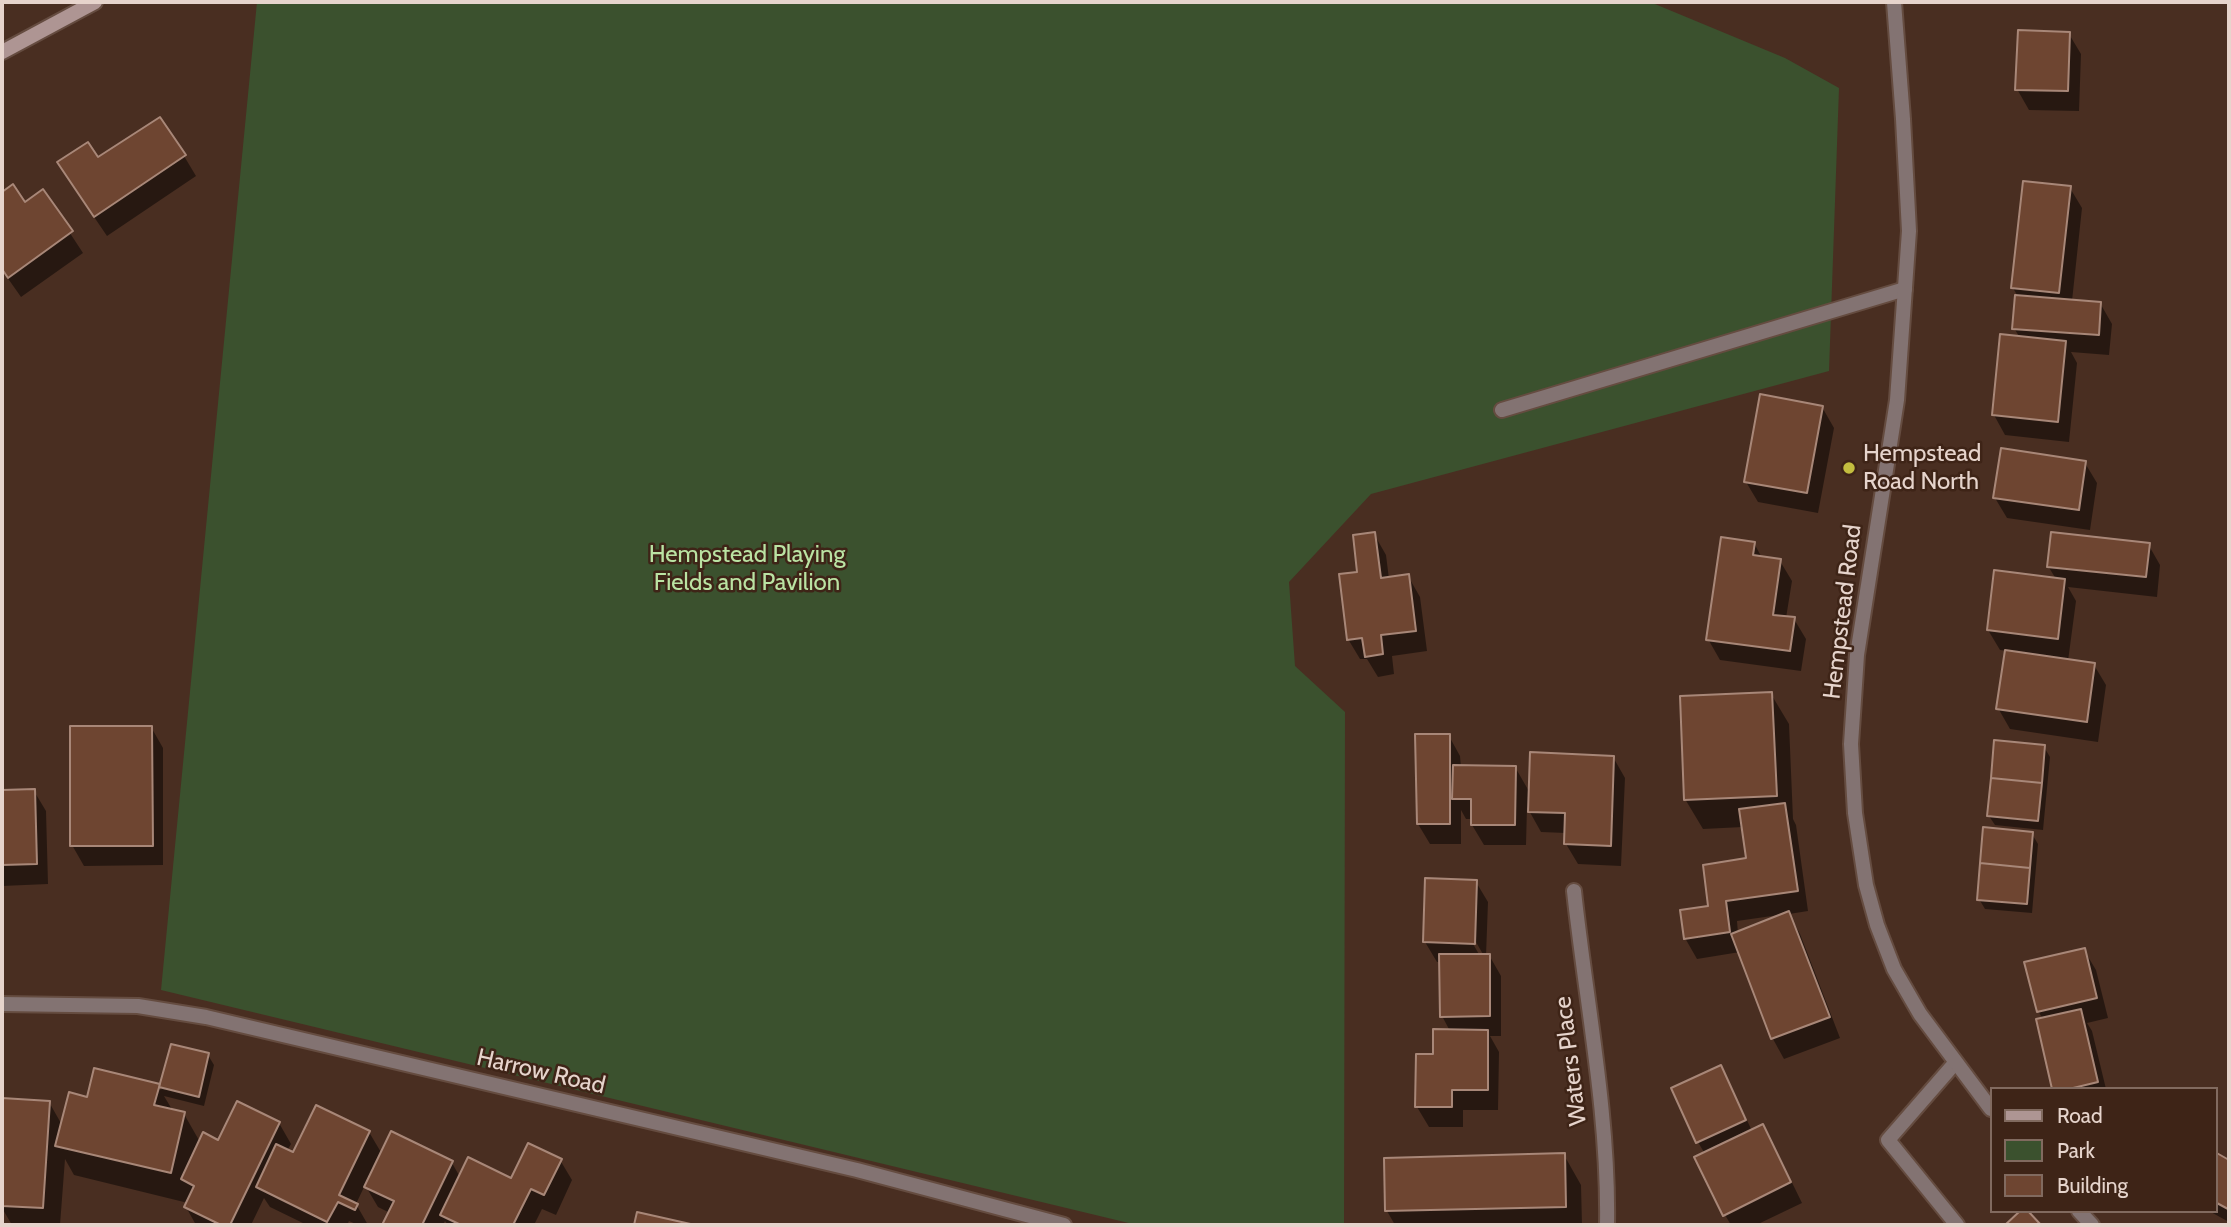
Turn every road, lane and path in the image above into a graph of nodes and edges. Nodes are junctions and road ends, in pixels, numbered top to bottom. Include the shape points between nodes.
1 (95, 2) edge
2 (1894, 2) edge
3 (2, 52) edge
4 (1905, 289) junction
5 (1502, 410) dead end
6 (1574, 891) dead end
7 (2, 1004) edge
8 (1955, 1063) junction
9 (1990, 1108) edge
10 (1064, 1225) edge
11 (1607, 1225) edge
12 (1957, 1225) edge

1 - 3 street
2 - 4 street, Hempstead Road via 1909,231
4 - 5 street
4 - 8 street, Hempstead Road via 1897,400 1857,655 1852,744 1855,813 1866,885 1894,970
6 - 11 street, Waters Place via 1607,1171
7 - 10 street, Harrow Road via 138,1006 206,1017 844,1167
8 - 9 street, Hempstead Road
8 - 12 street via 1888,1140

